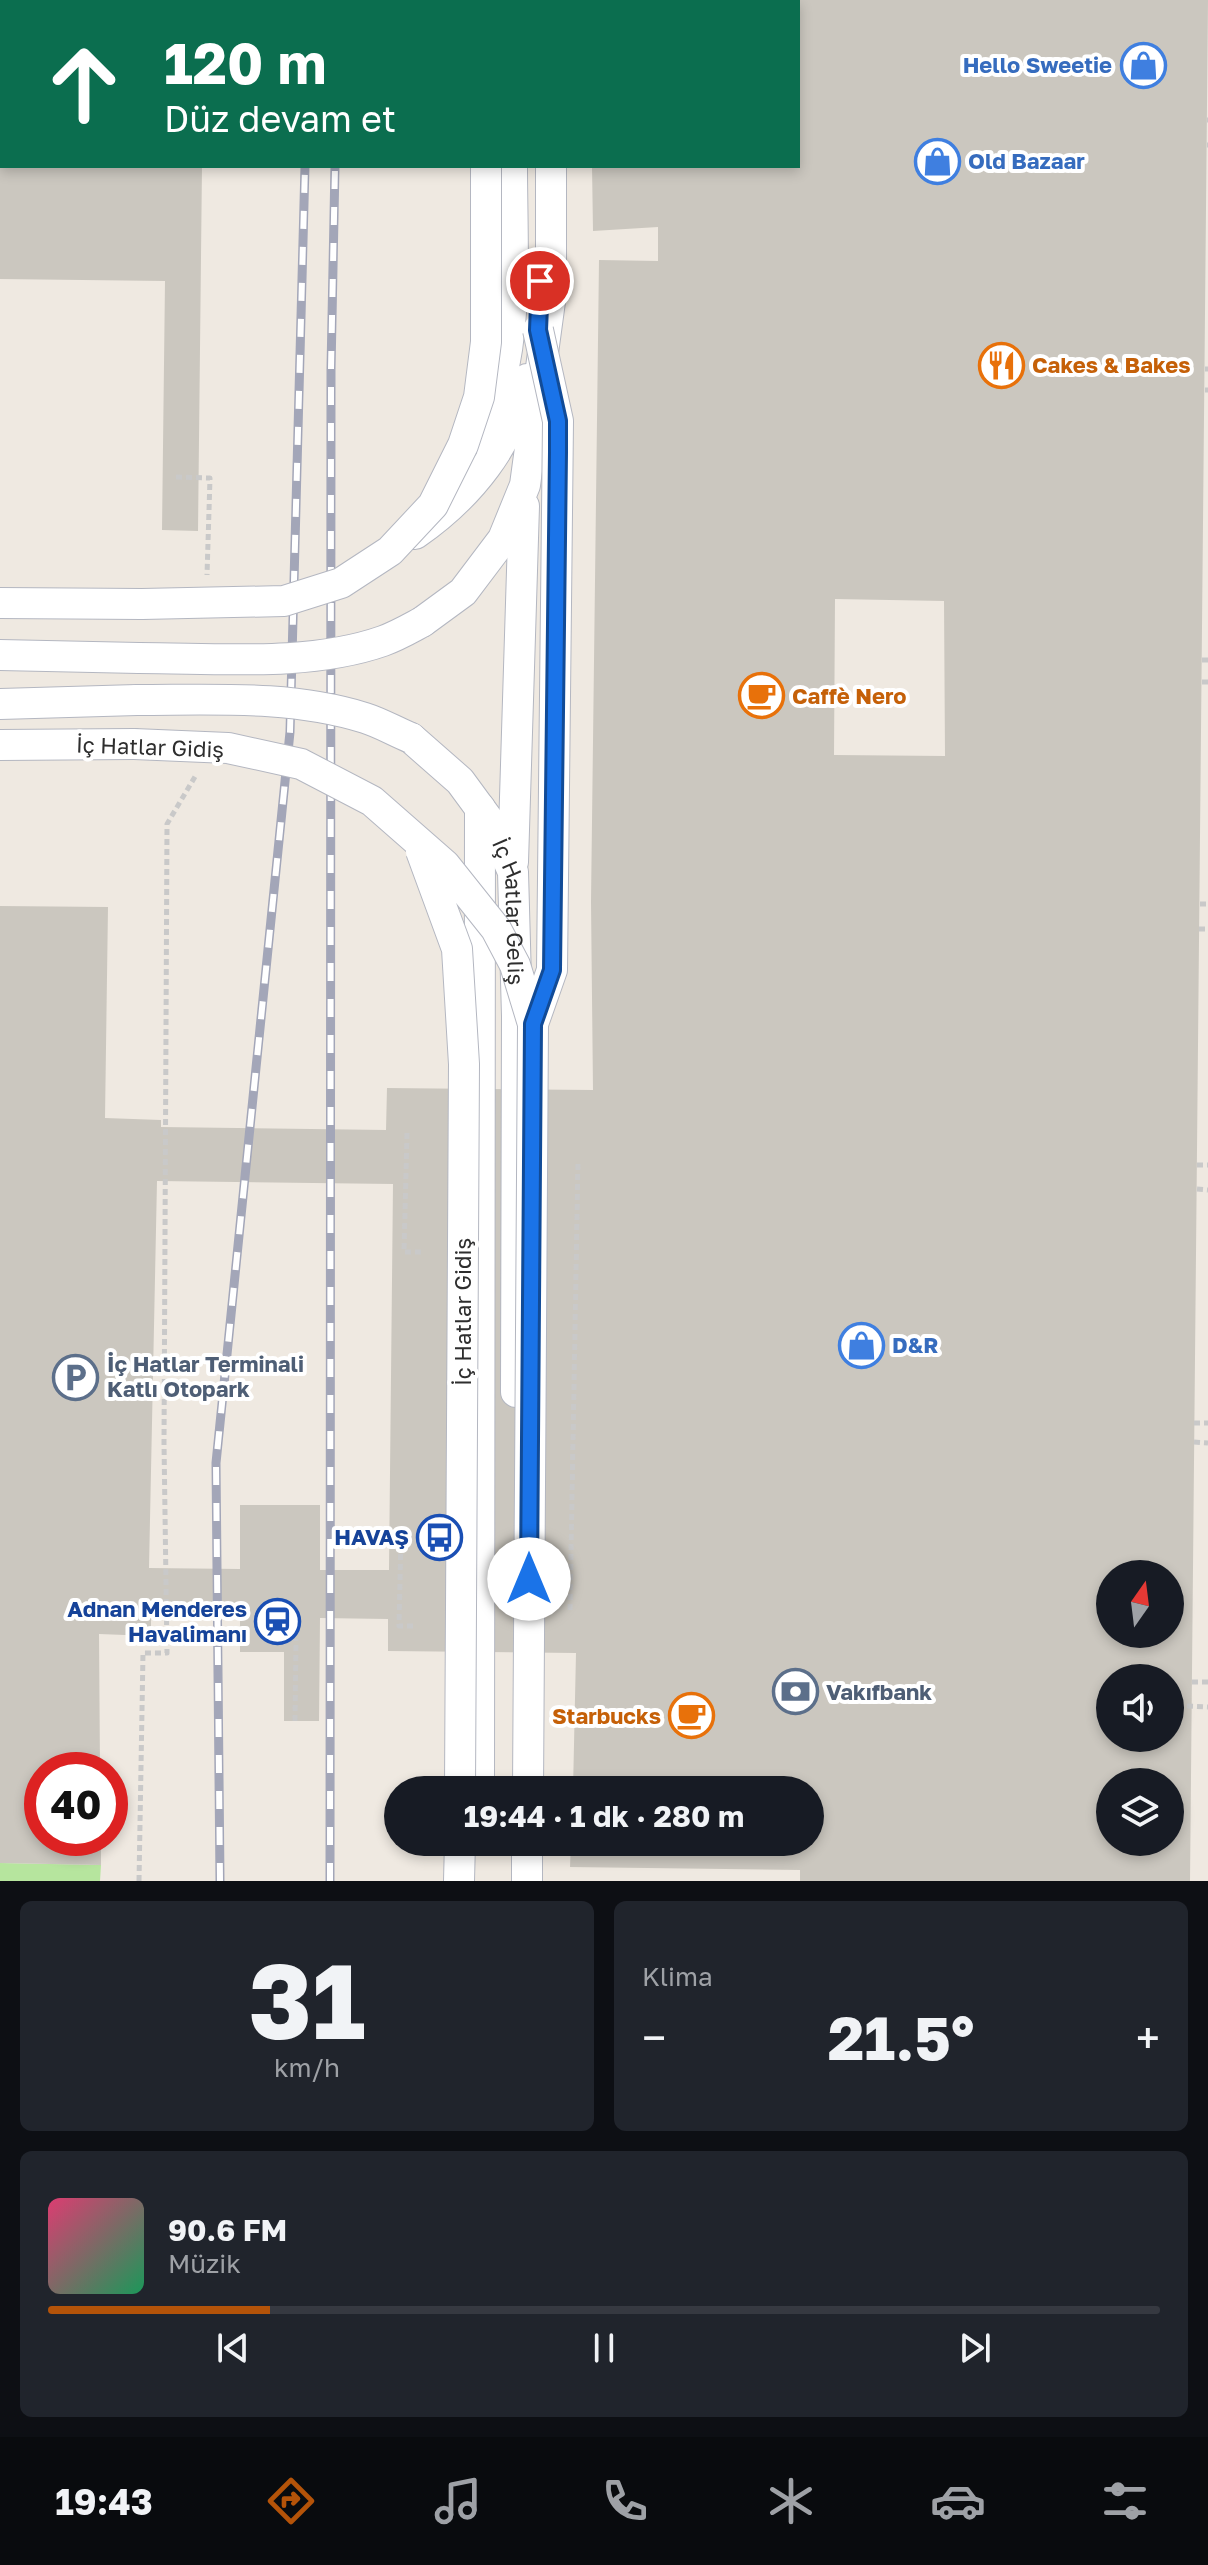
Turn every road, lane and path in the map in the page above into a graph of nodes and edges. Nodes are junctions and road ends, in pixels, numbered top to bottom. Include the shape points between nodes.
1 (486, 168) edge
2 (512, 168) edge
3 (541, 168) edge
4 (551, 168) edge
5 (538, 330) junction
6 (176, 477) dead end
7 (525, 485) junction
8 (390, 551) junction
9 (206, 585) dead end
10 (0, 603) edge
11 (0, 655) edge
12 (0, 704) edge
13 (0, 745) edge
14 (200, 769) dead end
15 (480, 808) junction
16 (418, 842) junction
17 (513, 872) junction
18 (1200, 904) dead end
19 (1208, 904) edge
20 (1199, 929) dead end
21 (1208, 929) edge
22 (533, 1024) junction
23 (407, 1133) dead end
24 (578, 1160) dead end
25 (1197, 1165) dead end
26 (1208, 1165) edge
27 (1197, 1189) dead end
28 (1208, 1190) edge
29 (421, 1252) dead end
30 (1194, 1423) dead end
31 (1208, 1423) edge
32 (1194, 1442) dead end
33 (1208, 1443) edge
34 (414, 1535) dead end
35 (570, 1610) dead end
36 (413, 1626) dead end
37 (296, 1639) dead end
38 (1192, 1682) dead end
39 (1208, 1682) edge
40 (1187, 1706) dead end
41 (1208, 1707) edge
42 (295, 1721) dead end
43 (460, 1776) edge
44 (479, 1776) edge
45 (513, 1776) edge
46 (528, 1776) edge
47 (460, 1856) edge
48 (479, 1856) edge
49 (517, 1856) edge
50 (518, 1856) edge
51 (139, 1881) edge
52 (459, 1881) edge
53 (479, 1881) edge
54 (527, 1881) edge
55 (543, 1881) edge

1 - 8 street, bridge via 486,342 479,397 463,445 433,505
2 - 8 street, bridge via 508,353 494,412 463,479
3 - 5 street
4 - 7 street via 551,294
5 - 8 street, bridge via 524,390 503,440 472,487
5 - 22 street, bridge via 558,421 558,452 552,970
6 - 9 path via 210,478
7 - 11 street, bridge via 503,539 463,592 422,622 385,640 320,655 263,658
7 - 17 street
8 - 10 street, bridge via 341,583 284,601
12 - 15 street, İç Hatlar Geliş, bridge via 249,699 313,705 411,738 460,781
13 - 16 street, İç Hatlar Gidiş, bridge via 228,748 301,764 372,801
14 - 51 path via 167,824 167,1653 143,1653
15 - 17 street, İç Hatlar Geliş
15 - 44 street, İç Hatlar Geliş
16 - 22 street, İç Hatlar Gidiş, bridge via 445,865 496,929 515,965
16 - 43 street, İç Hatlar Gidiş, bridge via 457,949 464,1064
17 - 45 street, İç Hatlar Geliş
18 - 19 path
20 - 21 path
22 - 46 street, İç Hatlar Gidiş, bridge
23 - 29 path via 404,1252
24 - 35 path
25 - 26 path
27 - 28 path
30 - 31 path
32 - 33 path
34 - 36 path via 401,1535 399,1626
37 - 42 path
38 - 39 path
40 - 41 path
47 - 52 street
48 - 53 street
49 - 54 street, bridge
50 - 55 street

